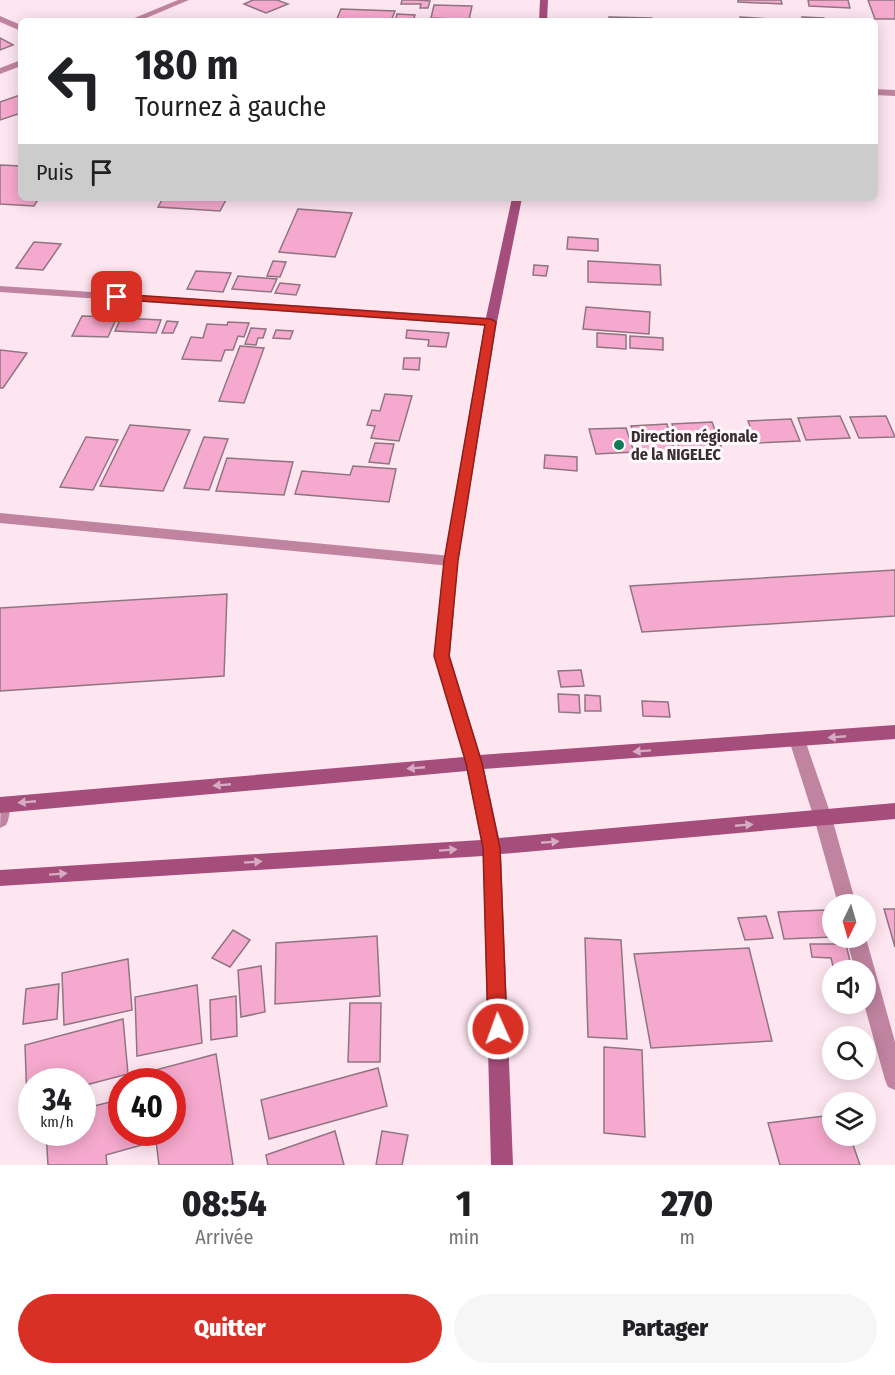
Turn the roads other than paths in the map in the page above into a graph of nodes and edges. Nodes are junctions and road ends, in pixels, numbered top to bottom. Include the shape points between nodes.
1 (185, 0) edge
2 (544, 0) edge
3 (139, 18) edge
4 (543, 18) edge
5 (0, 19) edge
6 (18, 27) edge
7 (18, 64) edge
8 (0, 70) edge
9 (878, 92) edge
10 (895, 93) edge
11 (516, 201) edge
12 (0, 289) edge
13 (491, 322) junction
14 (0, 518) edge
15 (451, 561) junction
16 (895, 732) edge
17 (798, 740) junction
18 (474, 763) junction
19 (0, 810) edge
20 (895, 811) edge
21 (823, 818) junction
22 (492, 848) junction
23 (0, 878) edge
24 (844, 894) edge
25 (876, 1012) edge
26 (895, 1080) edge
27 (502, 1165) edge

1 - 3 street
2 - 4 street
5 - 6 street
7 - 8 street
9 - 10 street
11 - 13 street
12 - 13 street
13 - 15 street
14 - 15 street
15 - 18 street via 442,656
16 -> 17 street
17 -> 18 street
17 - 21 street
18 -> 19 street
18 - 22 street
20 - 21 street
22 -> 21 street
21 - 24 street
23 -> 22 street
22 - 27 street
25 - 26 street

